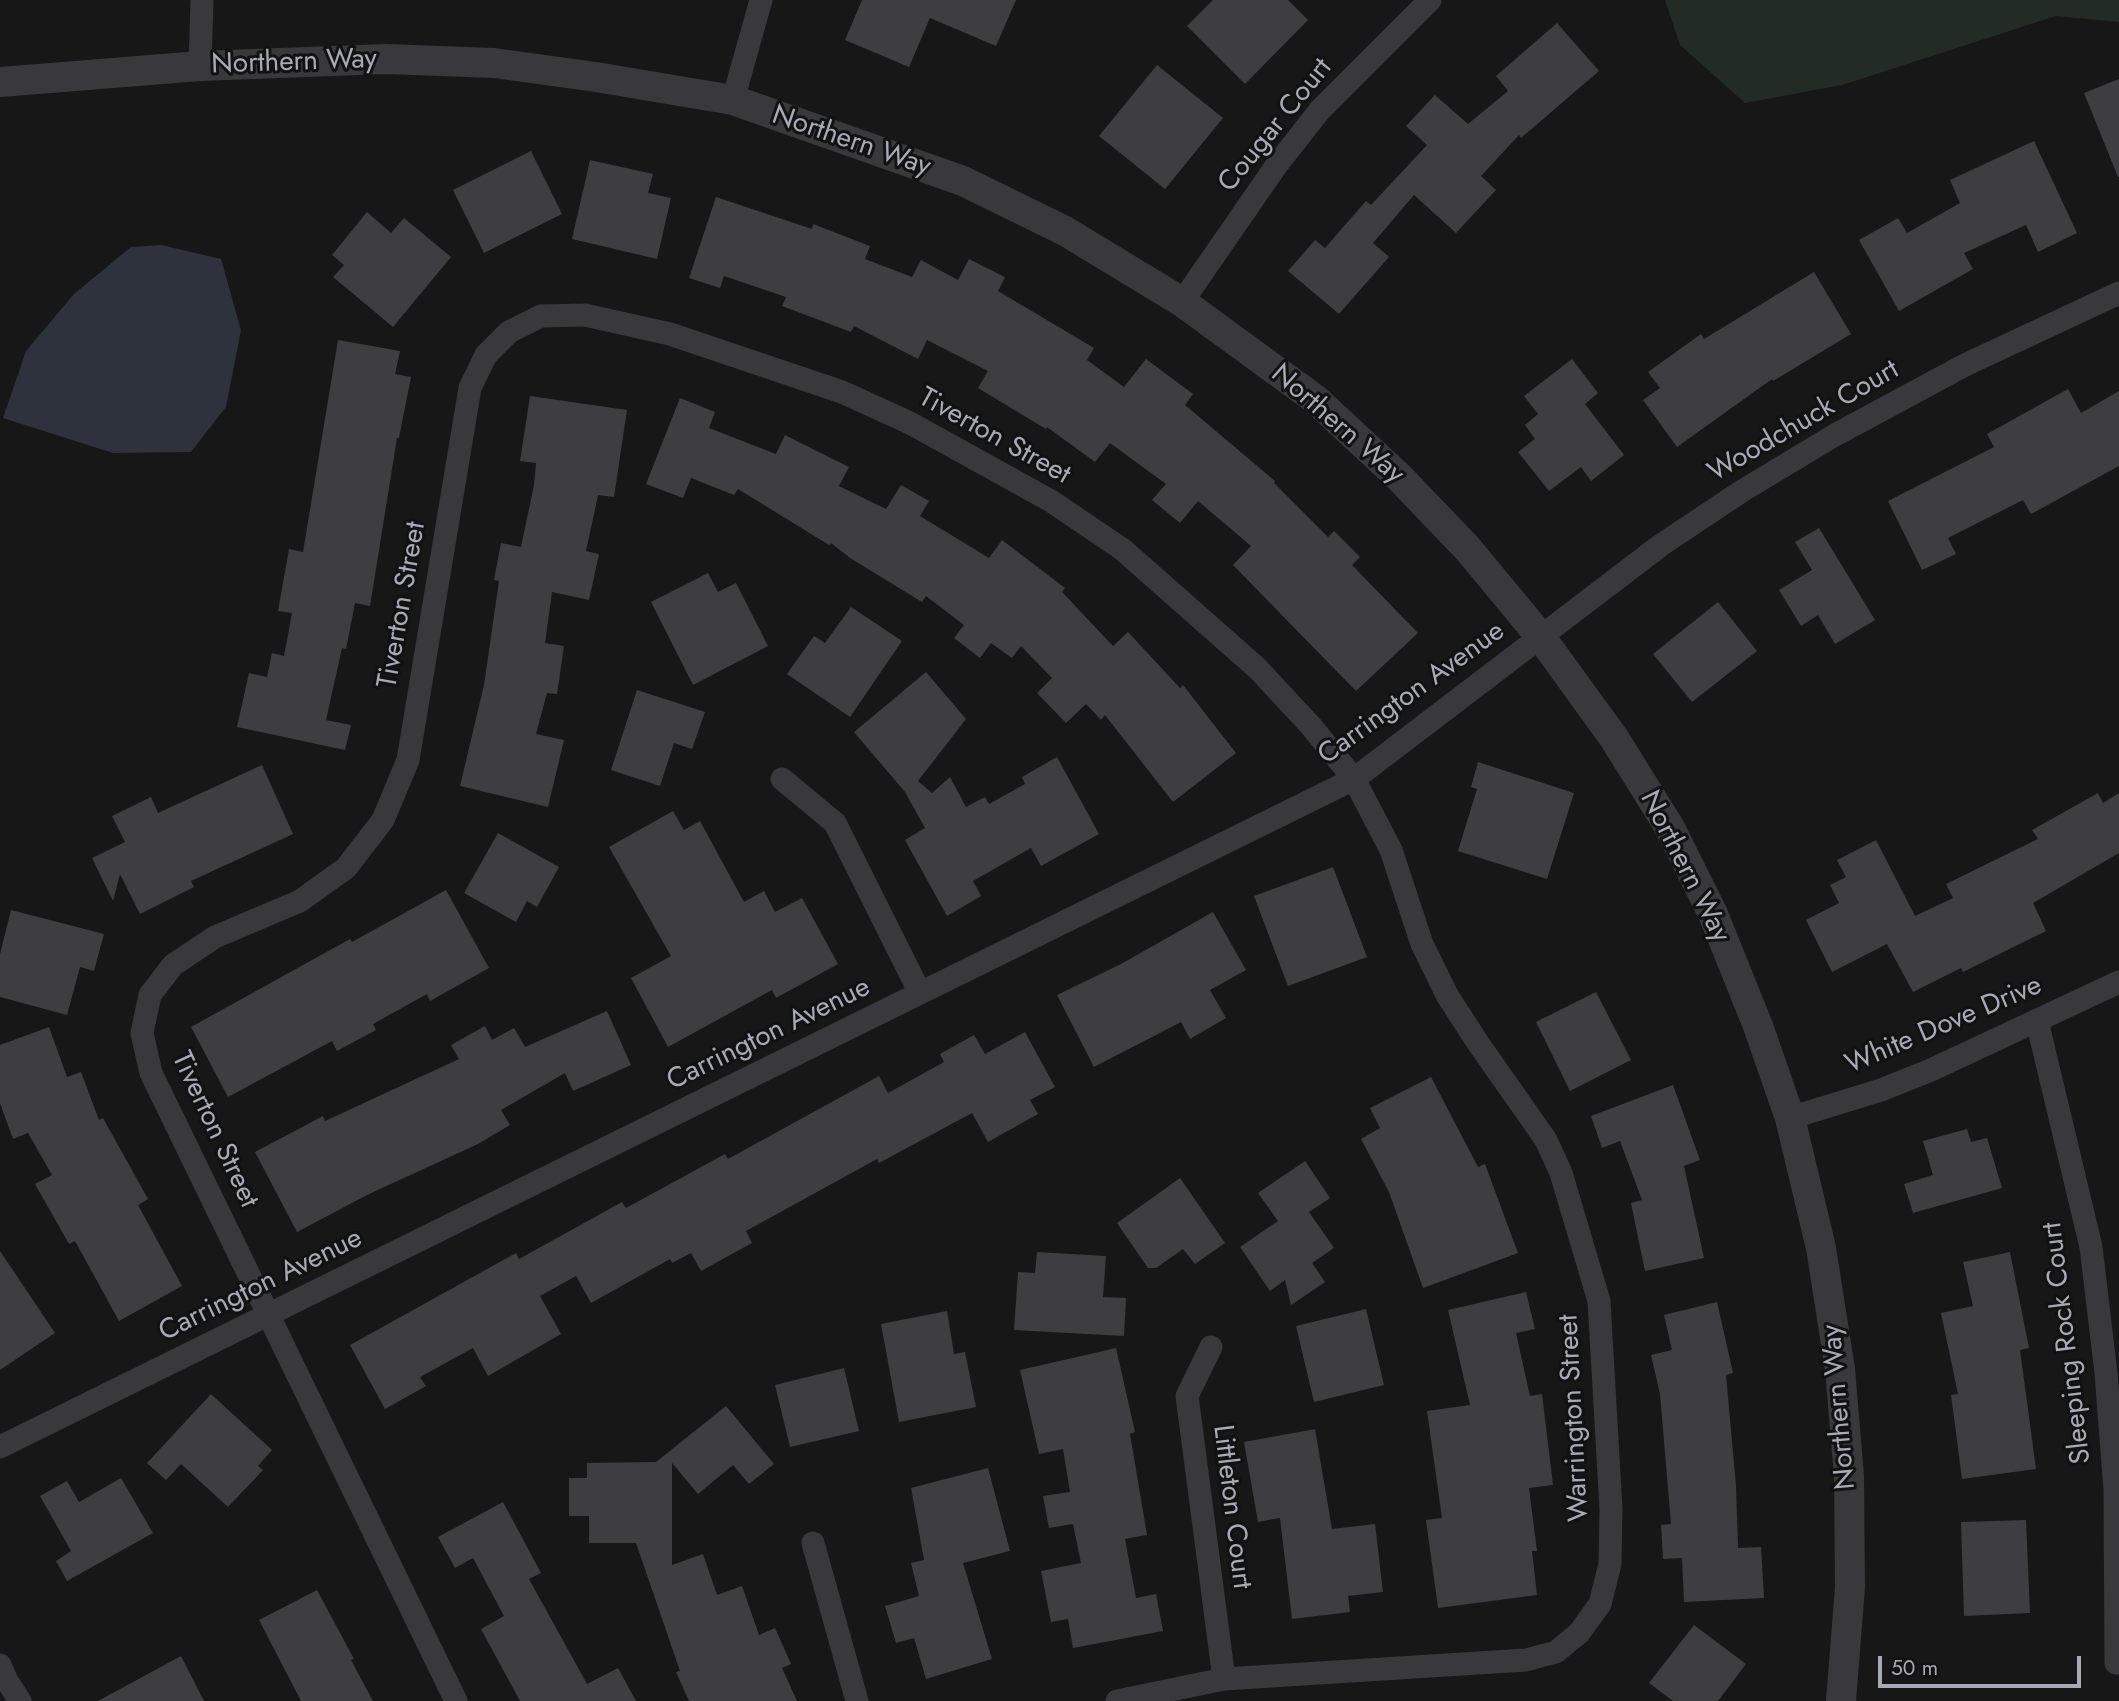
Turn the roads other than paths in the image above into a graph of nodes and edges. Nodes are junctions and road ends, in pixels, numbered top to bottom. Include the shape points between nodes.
1 (202, 0) edge
2 (761, 0) edge
3 (1430, 0) edge
4 (200, 66) junction
5 (0, 82) edge
6 (733, 100) junction
7 (2119, 293) edge
8 (1182, 302) junction
9 (1540, 636) junction
10 (782, 779) dead end
11 (1354, 779) junction
12 (2119, 982) edge
13 (920, 993) junction
14 (2037, 1021) junction
15 (1790, 1118) junction
16 (269, 1315) junction
17 (1211, 1347) dead end
18 (0, 1447) edge
19 (813, 1543) dead end
20 (2116, 1663) dead end
21 (0, 1665) edge
22 (1224, 1679) junction
23 (20, 1701) edge
24 (456, 1701) edge
25 (857, 1701) edge
26 (1117, 1701) edge
27 (1840, 1701) edge

1 - 4 street
2 - 6 street
3 - 8 street, Cougar Court via 1320,110
4 - 5 street, Northern Way
4 - 6 street, Northern Way via 387,59 494,63
6 - 8 street, Northern Way via 963,181 1065,231
7 - 9 street, Woodchuck Court via 1965,365 1835,435 1661,545
8 - 9 street, Northern Way via 1315,399 1399,477 1468,549
9 - 11 street, Carrington Avenue
9 - 15 street, Northern Way via 1614,738 1670,828 1713,914
10 - 13 street via 835,823
11 - 13 street, Carrington Avenue
11 - 16 street, Tiverton Street via 1257,668 1122,549 1051,501 842,391 670,334 585,315 541,316 509,332 486,355 470,388 408,760 383,820 346,868 300,901 215,937 173,965 150,995 142,1033 151,1073
11 - 22 street, Warrington Street via 1391,850 1422,944 1447,995 1546,1140 1561,1173 1599,1301 1610,1564 1600,1604 1579,1633 1556,1652 1526,1661
12 - 14 street, White Dove Drive
13 - 16 street, Carrington Avenue
14 - 15 street, White Dove Drive via 1894,1085
14 - 20 street, Sleeping Rock Court via 2093,1260 2115,1490
15 - 27 street, Northern Way via 1821,1248 1840,1369 1849,1476 1850,1573
16 - 18 street, Carrington Avenue
16 - 24 street, Tiverton Street
17 - 22 street, Littleton Court via 1186,1396
19 - 25 street
21 - 23 street
22 - 26 street, Warrington Street

